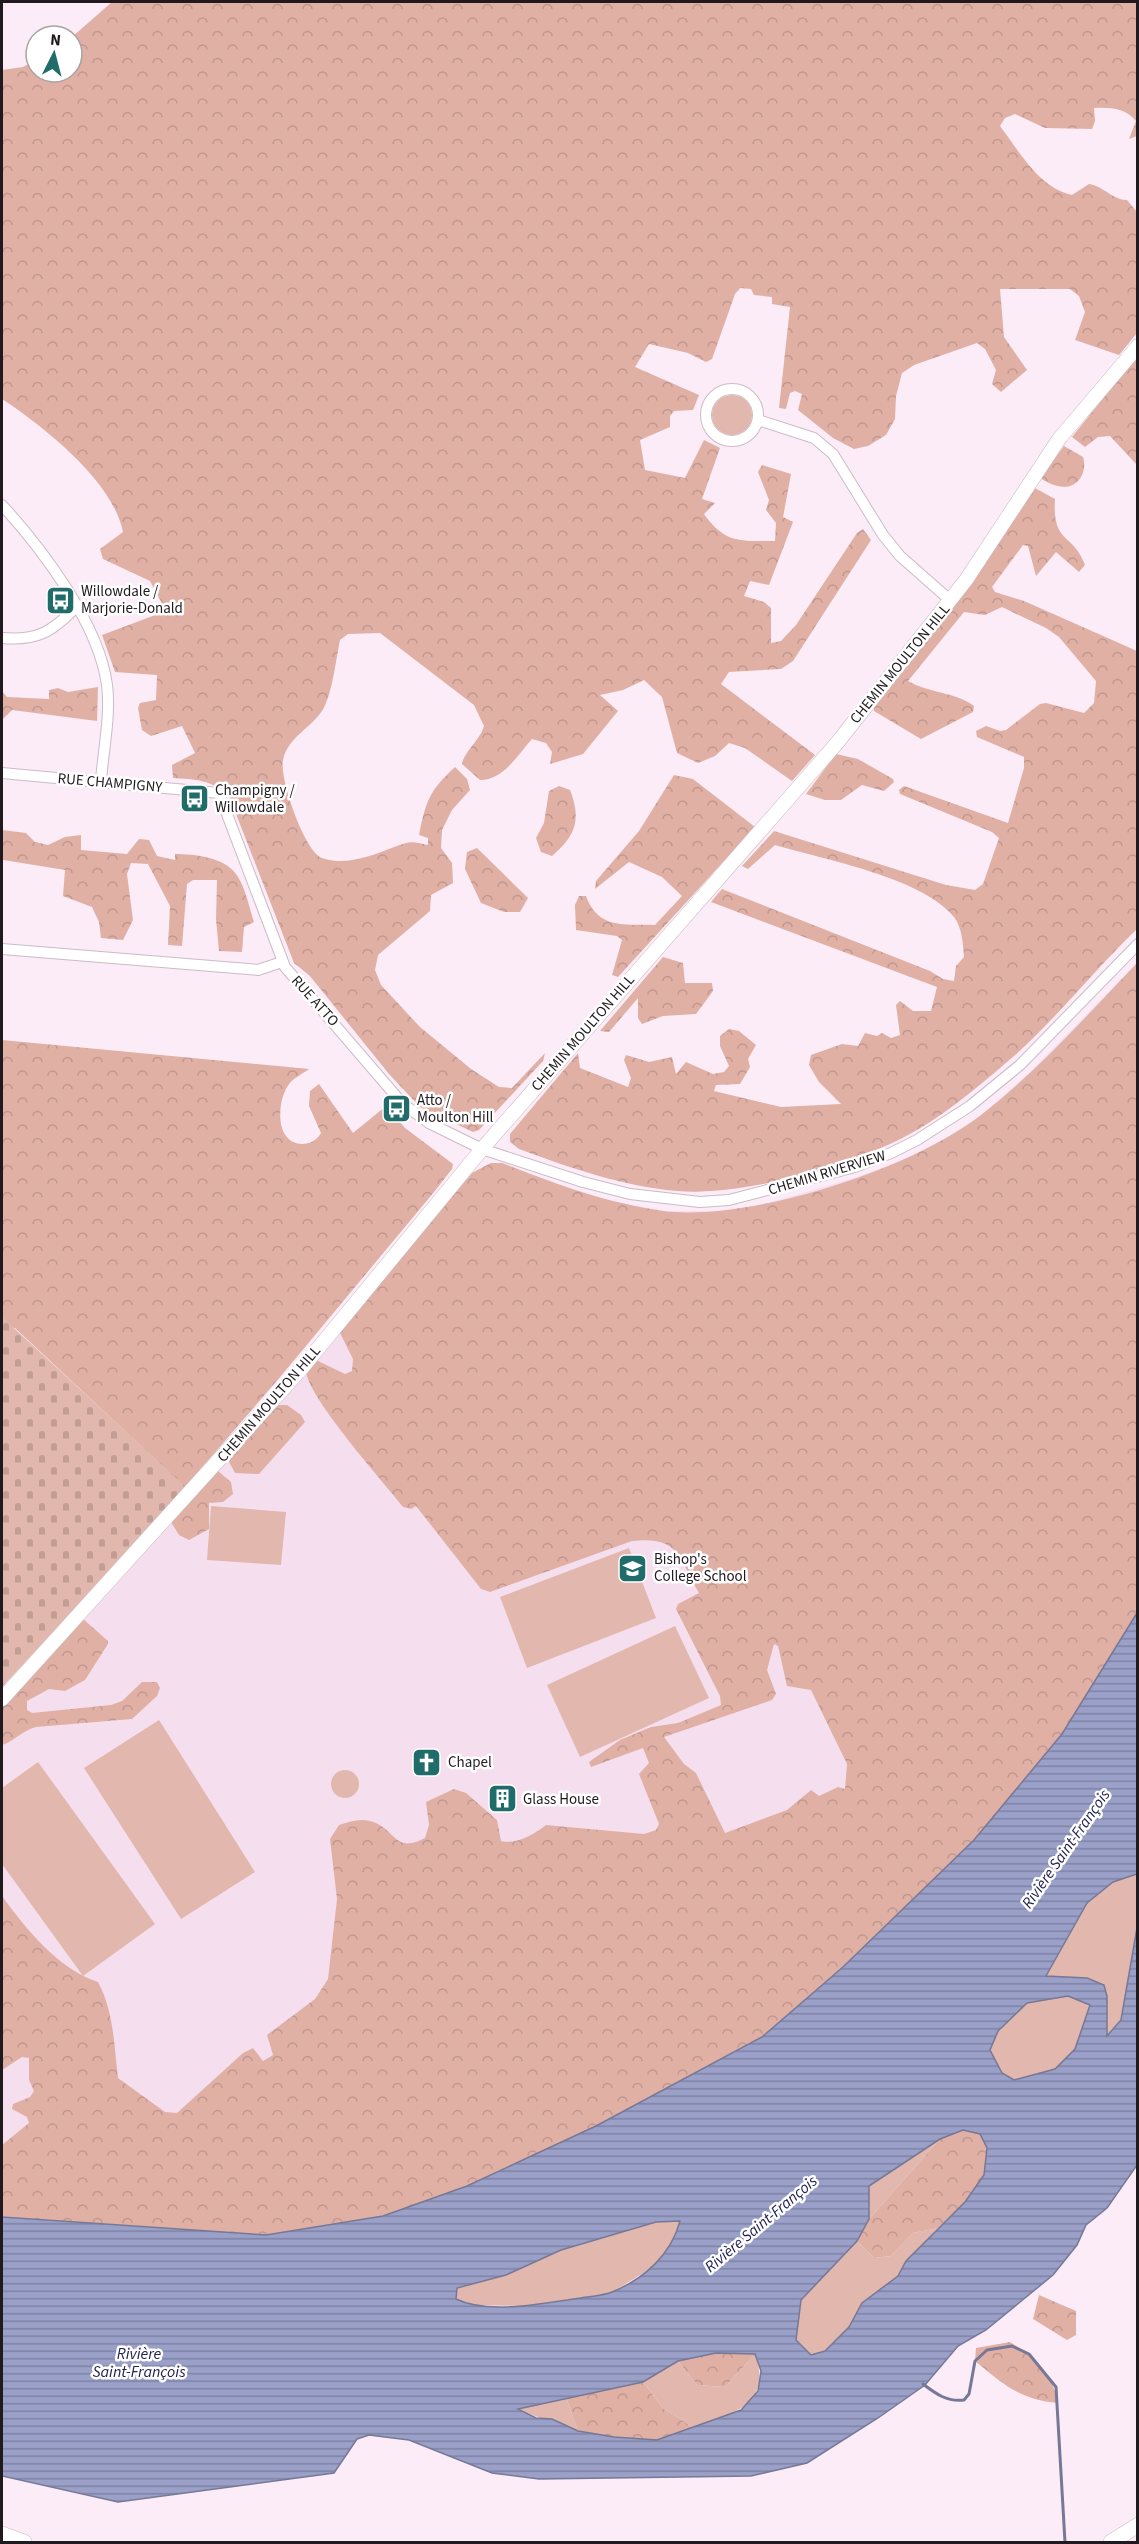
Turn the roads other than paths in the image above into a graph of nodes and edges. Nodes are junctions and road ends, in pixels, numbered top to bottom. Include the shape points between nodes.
1 (1137, 346) edge
2 (758, 420) junction
3 (2, 505) edge
4 (951, 601) junction
5 (76, 607) junction
6 (2, 638) edge
7 (2, 773) edge
8 (101, 781) junction
9 (1137, 944) edge
10 (2, 949) edge
11 (282, 962) junction
12 (482, 1149) junction
13 (2, 1699) edge
14 (1137, 2525) edge
15 (2, 2534) edge
16 (24, 2542) edge
17 (1111, 2542) edge

1 - 4 street, CHEMIN MOULTON HILL via 1056,443
2 - 2 street via 747,437 727,441 710,430 705,411 716,394 736,390 753,400
2 - 4 street via 814,438 833,454 883,535 900,556
3 - 5 street
4 - 12 street, CHEMIN MOULTON HILL via 829,752
5 - 6 street via 57,625 35,637
5 - 8 street via 97,647 108,689
7 - 8 street, RUE CHAMPIGNY
8 - 11 street, RUE CHAMPIGNY via 219,794
9 - 12 street, CHEMIN RIVERVIEW via 1051,1035 970,1106 917,1140 855,1167 758,1195 700,1202 630,1194
10 - 11 street, RUE ATTO via 258,970
11 - 12 street, RUE ATTO via 402,1103 429,1123
12 - 13 street, CHEMIN MOULTON HILL via 302,1368
14 - 17 main road
15 - 16 main road

